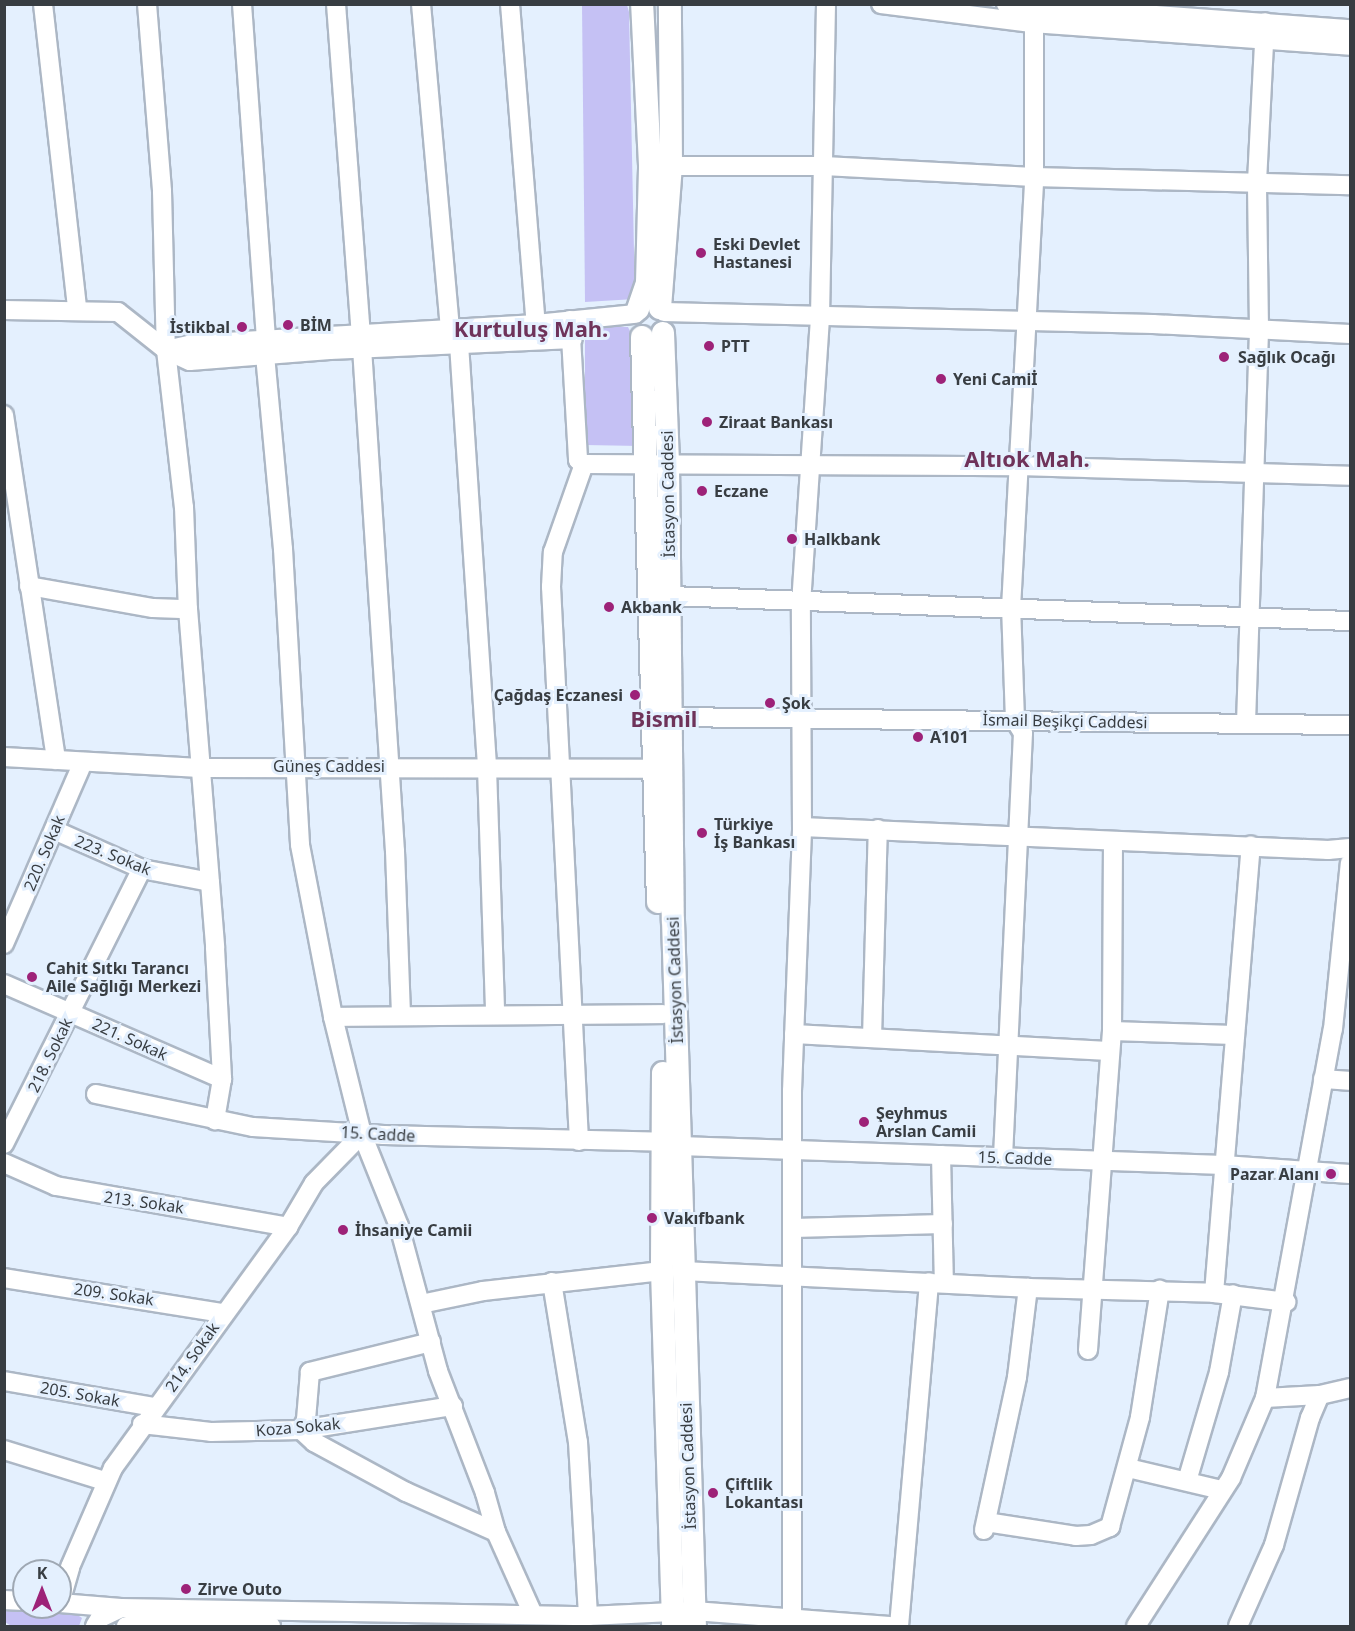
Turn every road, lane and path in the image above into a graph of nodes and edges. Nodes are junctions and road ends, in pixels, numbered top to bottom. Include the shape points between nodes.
1 (43, 4) edge
2 (147, 4) edge
3 (242, 4) edge
4 (336, 4) edge
5 (421, 4) edge
6 (510, 4) edge
7 (642, 4) edge
8 (670, 4) edge
9 (826, 4) edge
10 (881, 4) edge
11 (1006, 4) edge
12 (1033, 15) junction
13 (1350, 29) edge
14 (1265, 30) junction
15 (1350, 45) edge
16 (660, 166) junction
17 (824, 166) junction
18 (1034, 177) junction
19 (1257, 182) junction
20 (1350, 186) edge
21 (77, 309) junction
22 (4, 310) edge
23 (820, 316) junction
24 (650, 319) junction
25 (570, 320) junction
26 (1024, 323) junction
27 (536, 324) junction
28 (1259, 329) junction
29 (1350, 334) edge
30 (454, 336) junction
31 (573, 339) junction
32 (361, 341) junction
33 (266, 348) junction
34 (166, 350) junction
35 (4, 415) edge
36 (646, 462) junction
37 (668, 462) junction
38 (584, 464) junction
39 (808, 465) junction
40 (1019, 466) junction
41 (1253, 472) junction
42 (1350, 476) edge
43 (29, 586) junction
44 (670, 596) junction
45 (801, 604) junction
46 (1011, 608) junction
47 (188, 609) junction
48 (1250, 616) junction
49 (1350, 621) edge
50 (671, 717) junction
51 (801, 718) junction
52 (1015, 720) junction
53 (1246, 723) junction
54 (1350, 725) edge
55 (4, 757) edge
56 (56, 760) junction
57 (83, 762) junction
58 (296, 765) junction
59 (388, 766) junction
60 (561, 767) junction
61 (200, 768) junction
62 (487, 768) junction
63 (653, 769) junction
64 (802, 827) junction
65 (54, 830) junction
66 (878, 830) junction
67 (1018, 836) junction
68 (1113, 841) junction
69 (1251, 846) junction
70 (1350, 848) edge
71 (1350, 863) edge
72 (142, 869) junction
73 (210, 882) junction
74 (1345, 942) edge
75 (4, 944) edge
76 (4, 984) edge
77 (71, 1013) junction
78 (495, 1014) junction
79 (576, 1014) junction
80 (663, 1014) junction
81 (401, 1015) junction
82 (333, 1017) junction
83 (1112, 1030) junction
84 (794, 1035) junction
85 (1234, 1035) junction
86 (872, 1038) junction
87 (1011, 1044) junction
88 (1108, 1051) junction
89 (222, 1079) junction
90 (1323, 1079) junction
91 (1350, 1081) edge
92 (96, 1094) dead end
93 (215, 1120) junction
94 (362, 1134) junction
95 (579, 1141) junction
96 (4, 1144) edge
97 (672, 1144) junction
98 (793, 1150) junction
99 (941, 1155) junction
100 (1003, 1157) junction
101 (1102, 1161) junction
102 (4, 1163) edge
103 (1224, 1165) junction
104 (1308, 1172) junction
105 (1350, 1174) edge
106 (943, 1224) junction
107 (288, 1227) junction
108 (793, 1228) junction
109 (673, 1271) junction
110 (795, 1275) junction
111 (4, 1278) edge
112 (552, 1282) junction
113 (936, 1283) junction
114 (1028, 1288) junction
115 (1092, 1289) junction
116 (1160, 1290) junction
117 (1214, 1293) junction
118 (1233, 1294) junction
119 (1286, 1302) junction
120 (421, 1304) junction
121 (223, 1312) junction
122 (431, 1342) junction
123 (1089, 1350) dead end
124 (4, 1381) edge
125 (1350, 1388) edge
126 (1320, 1395) junction
127 (1265, 1398) junction
128 (453, 1406) junction
129 (155, 1407) junction
130 (142, 1424) junction
131 (302, 1430) junction
132 (4, 1450) edge
133 (1128, 1468) junction
134 (1187, 1480) junction
135 (105, 1481) junction
136 (1221, 1490) junction
137 (496, 1532) junction
138 (72, 1562) edge
139 (72, 1604) edge
140 (121, 1608) junction
141 (532, 1612) junction
142 (588, 1616) junction
143 (792, 1618) junction
144 (684, 1619) edge
145 (95, 1626) edge
146 (126, 1626) edge
147 (271, 1626) edge
148 (889, 1626) edge
149 (899, 1626) edge
150 (1136, 1626) edge
151 (1238, 1626) edge

1 - 21 street
2 - 34 street via 162,191
3 - 33 street
4 - 32 street
5 - 30 street
6 - 27 street
7 - 16 main road, İstasyon Caddesi
8 - 16 main road, İstasyon Caddesi
9 - 17 street
10 - 12 street
11 - 12 street
12 - 14 street
12 - 18 street
13 - 14 street
14 - 15 street
14 - 19 street
16 - 17 street
16 - 24 main road, İstasyon Caddesi
17 - 18 street
17 - 23 street
18 - 19 street
18 - 26 street
19 - 20 street
19 - 28 street
21 - 22 street
21 - 34 street via 118,312
23 - 24 street
23 - 26 street
23 - 39 street
24 - 25 street
24 - 36 main road, İstasyon Caddesi
24 - 37 main road, İstasyon Caddesi
25 - 27 street
25 - 31 street
26 - 28 street
26 - 40 street
27 - 30 street
28 - 29 street
28 - 41 street
30 - 31 street
30 - 32 street
30 - 62 street
31 - 38 street via 578,460
32 - 33 street
32 - 59 street
33 - 34 street via 191,344
33 - 58 street
34 - 47 street via 184,507
35 - 43 street
36 - 37 street
36 - 38 street
36 - 63 main road, İstasyon Caddesi
37 - 39 street
37 - 44 main road, İstasyon Caddesi
38 - 60 street via 553,552
39 - 40 street
39 - 45 street
40 - 41 street
40 - 46 street
41 - 42 street
41 - 48 street
43 - 47 street via 153,608
43 - 56 street
44 - 45 street
44 - 50 main road, İstasyon Caddesi
45 - 46 street
45 - 51 street
46 - 48 street
46 - 52 street
47 - 61 street
48 - 49 street
48 - 53 street
50 - 51 street, İsmail Beşikçi Caddesi
50 - 97 main road, İstasyon Caddesi
51 - 52 street, İsmail Beşikçi Caddesi
51 - 64 street
52 - 53 street, İsmail Beşikçi Caddesi
52 - 67 street via 1023,733
53 - 54 street, İsmail Beşikçi Caddesi
55 - 56 street, Güneş Caddesi
56 - 57 street, Güneş Caddesi
57 - 61 street, Güneş Caddesi
57 - 65 street, 220. Sokak
58 - 59 street, Güneş Caddesi
58 - 61 street, Güneş Caddesi
58 - 82 street via 300,845
59 - 62 street, Güneş Caddesi
59 - 81 street
60 - 62 street, Güneş Caddesi
60 - 63 street, Güneş Caddesi
60 - 79 street
61 - 73 street
62 - 78 street
63 - 80 main road, İstasyon Caddesi
64 - 66 street
64 - 84 street
65 - 72 street, 223. Sokak
65 - 75 street, 220. Sokak
66 - 67 street
66 - 86 street
67 - 68 street
67 - 87 street
68 - 69 street
68 - 83 street
69 - 70 street
69 - 85 street
71 - 74 street
72 - 73 street, 223. Sokak
72 - 77 street, 218. Sokak
73 - 89 street
74 - 90 street
76 - 77 street, 221. Sokak
77 - 89 street, 221. Sokak
77 - 96 street, 218. Sokak
78 - 79 street
78 - 81 street
79 - 80 street
79 - 95 street
80 - 97 main road, İstasyon Caddesi
81 - 82 street
82 - 94 street
83 - 85 street
83 - 88 street
84 - 86 street
84 - 98 street
85 - 103 street
86 - 87 street
87 - 88 street
87 - 100 street
88 - 101 street
89 - 93 street
90 - 91 street
90 - 104 street
92 - 93 street, 15. Cadde
93 - 94 street, 15. Cadde via 253,1127
94 - 95 street, 15. Cadde
94 - 107 street, 214. Sokak via 314,1183
94 - 120 street via 399,1226
95 - 97 street, 15. Cadde
97 - 98 street, 15. Cadde
97 - 109 main road, İstasyon Caddesi
98 - 99 street, 15. Cadde
98 - 108 street
99 - 100 street, 15. Cadde
99 - 106 street
100 - 101 street, 15. Cadde
101 - 103 street, 15. Cadde
101 - 115 street
102 - 107 street, 213. Sokak via 56,1186
103 - 104 street, 15. Cadde
103 - 117 street
104 - 105 street, 15. Cadde
104 - 119 street
106 - 108 street
106 - 113 street
107 - 121 street, 214. Sokak
108 - 110 street
109 - 110 street
109 - 112 street
109 - 144 main road, İstasyon Caddesi
110 - 113 street
110 - 143 street
111 - 121 street, 209. Sokak
112 - 120 street
112 - 142 street via 578,1442
113 - 114 street
113 - 149 street
114 - 115 street
114 - 133 street via 1017,1377 985,1526 1076,1536 1100,1533 1110,1527
115 - 116 street
115 - 123 street
116 - 117 street
116 - 133 street
117 - 118 street
118 - 119 street
118 - 134 street via 1219,1372
119 - 127 street
120 - 122 street
121 - 129 street, 214. Sokak
122 - 128 street
122 - 131 street via 310,1372
124 - 129 street, 205. Sokak
125 - 126 street
126 - 127 street
126 - 151 street via 1274,1545
127 - 136 street via 1231,1478
128 - 131 street, Koza Sokak
128 - 137 street
129 - 130 street, 214. Sokak
130 - 131 street, Koza Sokak via 211,1432
130 - 135 street, 214. Sokak
131 - 137 street via 314,1442 406,1492
132 - 135 street
133 - 134 street
134 - 136 street
135 - 138 street, 214. Sokak
136 - 150 street
137 - 141 street
139 - 140 street
140 - 141 street
140 - 145 street via 100,1618
141 - 142 street
142 - 144 street
143 - 144 street
143 - 148 street
146 - 147 street

